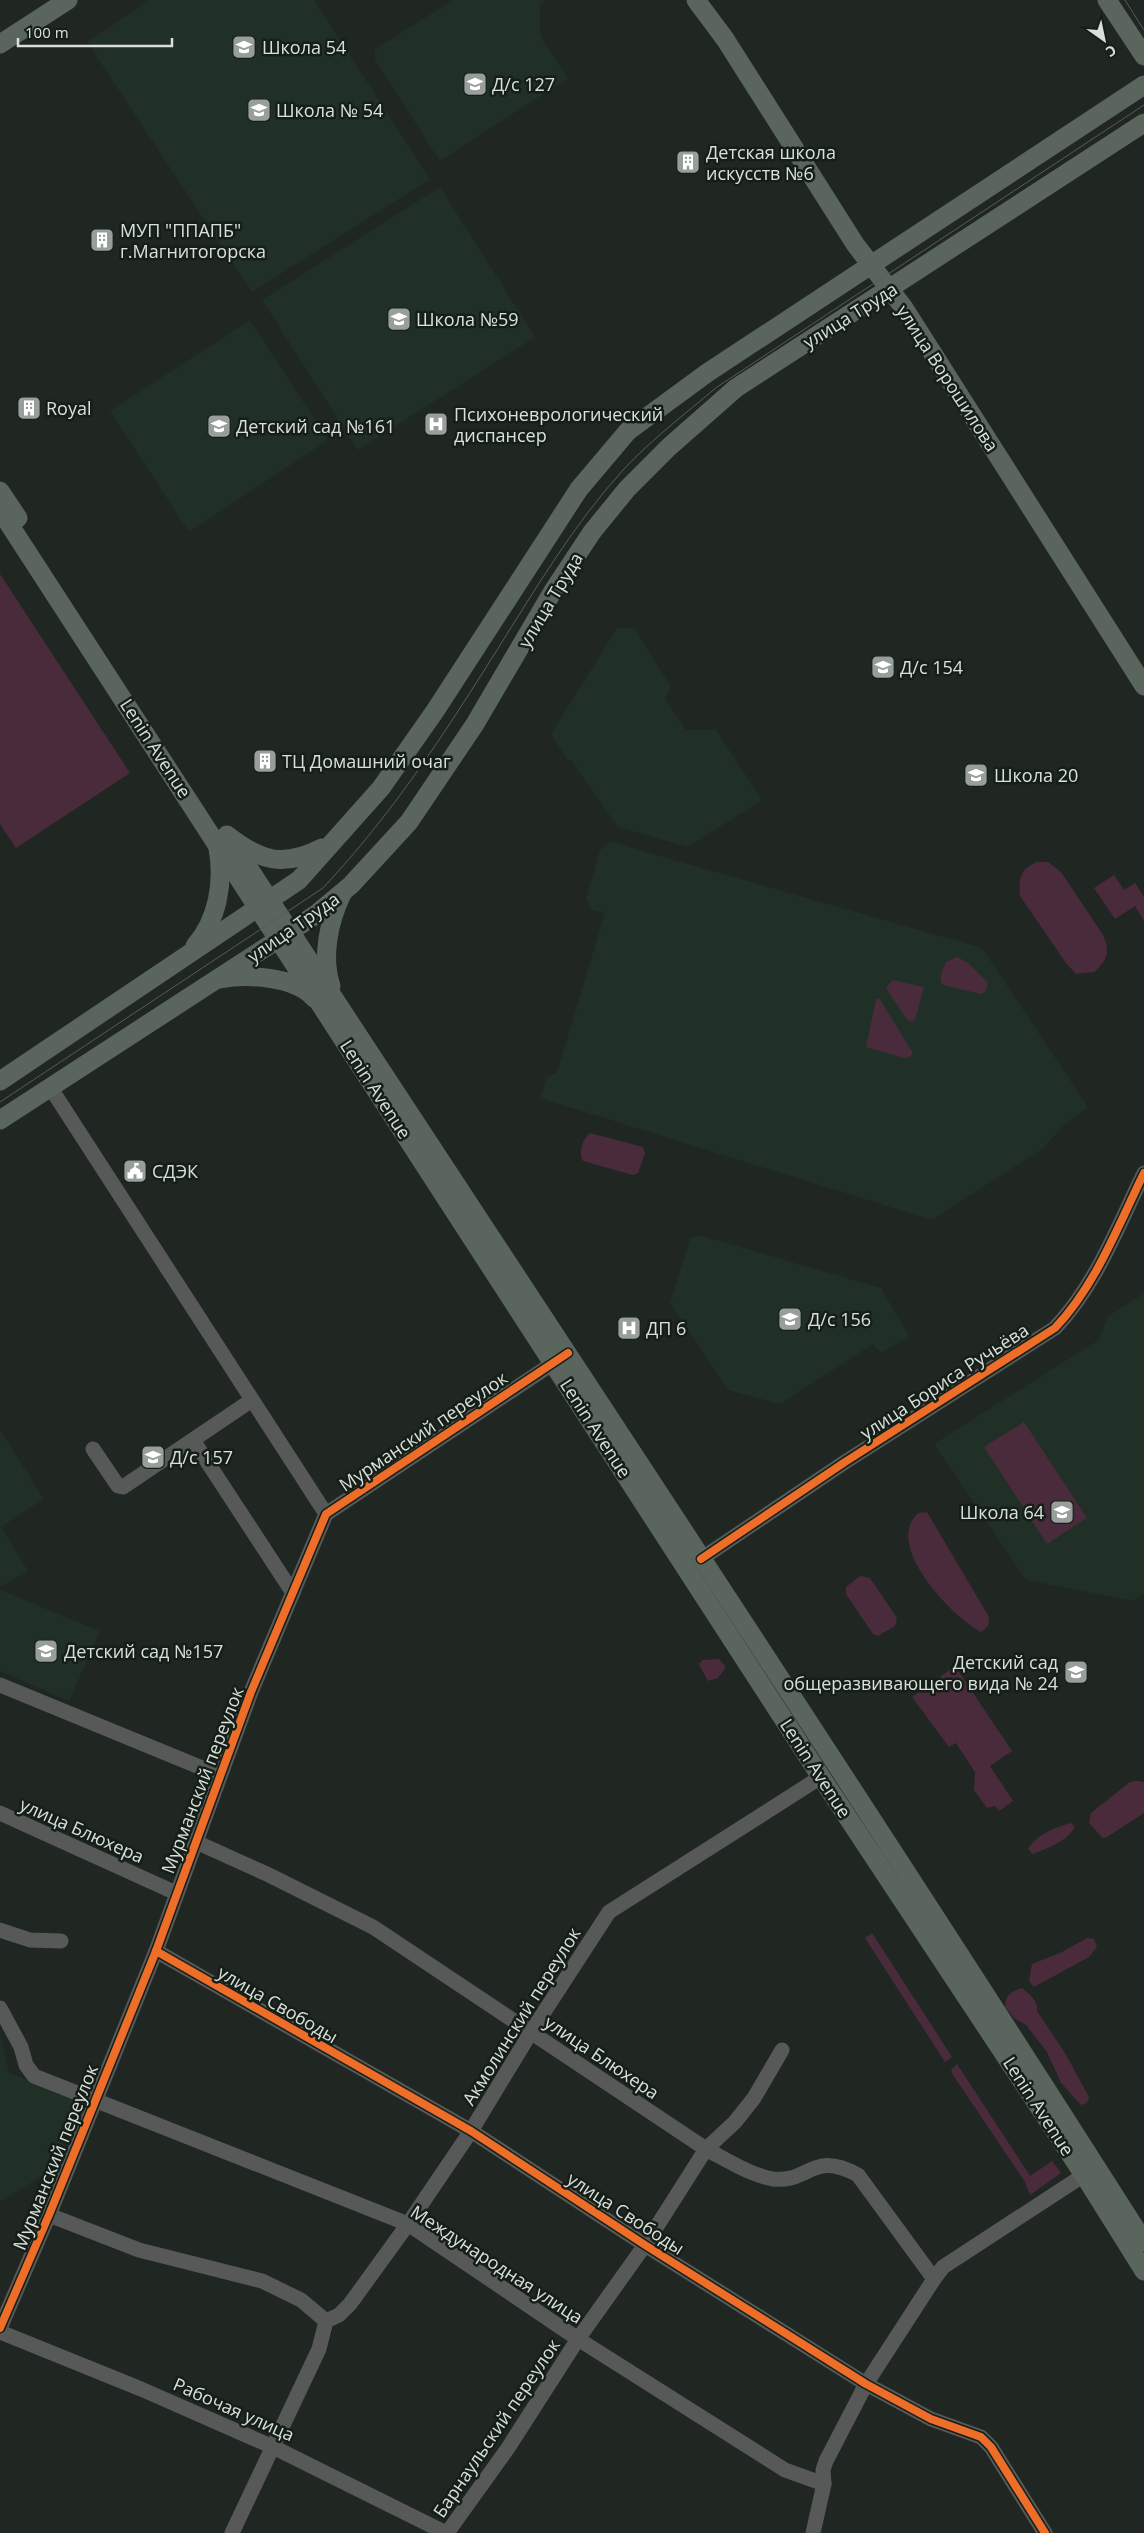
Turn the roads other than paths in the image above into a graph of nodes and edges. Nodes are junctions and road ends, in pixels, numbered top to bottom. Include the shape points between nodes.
1 (68, 0) edge
2 (696, 0) edge
3 (1107, 0) edge
4 (0, 44) edge
5 (1144, 56) edge
6 (1144, 85) edge
7 (1144, 123) edge
8 (871, 265) junction
9 (890, 290) junction
10 (0, 490) edge
11 (0, 510) edge
12 (1144, 686) edge
13 (222, 838) junction
14 (332, 843) junction
15 (343, 892) junction
16 (264, 904) junction
17 (284, 935) junction
18 (186, 957) junction
19 (214, 980) junction
20 (330, 1004) junction
21 (0, 1081) edge
22 (50, 1087) junction
23 (0, 1120) edge
24 (1144, 1173) edge
25 (561, 1357) junction
26 (252, 1400) junction
27 (193, 1440) junction
28 (93, 1449) dead end
29 (326, 1514) junction
30 (693, 1564) junction
31 (293, 1593) junction
32 (0, 1685) edge
33 (219, 1775) junction
34 (821, 1777) junction
35 (0, 1813) edge
36 (196, 1842) junction
37 (176, 1893) junction
38 (0, 1930) edge
39 (61, 1941) dead end
40 (156, 1951) junction
41 (0, 2008) edge
42 (530, 2032) junction
43 (782, 2050) dead end
44 (95, 2099) junction
45 (471, 2131) junction
46 (706, 2149) junction
47 (1090, 2171) junction
48 (49, 2215) junction
49 (408, 2224) junction
50 (1144, 2242) edge
51 (645, 2244) junction
52 (1144, 2270) edge
53 (934, 2279) junction
54 (326, 2321) junction
55 (0, 2328) edge
56 (0, 2332) edge
57 (578, 2339) junction
58 (866, 2384) junction
59 (274, 2447) junction
60 (824, 2484) junction
61 (232, 2533) edge
62 (447, 2533) edge
63 (813, 2533) edge
64 (1046, 2533) edge

1 - 4 main road
2 - 8 main road, улица Ворошилова via 725,38
3 - 5 main road
6 - 8 main road, улица Труда
7 - 9 main road, улица Труда
8 - 9 main road, улица Ворошилова
8 - 14 main road, улица Труда via 706,373 628,430 579,489 382,788
9 - 12 main road, улица Ворошилова
9 - 15 main road, улица Труда via 736,388 668,447 627,489 587,539 475,724 408,822
10 - 13 main road, Lenin Avenue
11 - 13 main road, Lenin Avenue
13 - 14 main road via 248,851 284,860 302,859
13 - 16 main road, Lenin Avenue
13 - 18 main road via 220,886 215,910 207,932
14 - 16 main road, улица Труда via 299,880
15 - 17 main road, улица Труда
15 - 20 main road via 335,908 327,941 326,973
16 - 17 main road, Lenin Avenue
16 - 18 main road, улица Труда
17 - 19 main road, улица Труда
17 - 20 main road, Lenin Avenue
18 - 21 main road, улица Труда
19 - 20 main road via 237,976 264,978 296,986
19 - 22 main road, улица Труда
20 - 25 main road, Lenin Avenue
22 - 23 main road, улица Труда
22 - 26 street
24 - 30 street, улица Бориса Ручьёва via 1087,1289 1055,1328
25 - 29 street, Мурманский переулок
25 - 30 main road, Lenin Avenue
26 - 27 street
26 - 29 street
27 - 28 street via 123,1488 118,1486
27 - 31 street
29 - 31 street, Мурманский переулок
30 - 34 main road, Lenin Avenue
30 - 47 main road, Lenin Avenue via 756,1640
31 - 33 street, Мурманский переулок
32 - 33 street
33 - 36 street, Мурманский переулок
34 - 42 street, Акмолинский переулок via 609,1912
34 - 47 main road, Lenin Avenue
35 - 37 street, улица Блюхера
36 - 37 street, Мурманский переулок
36 - 42 street, улица Блюхера via 373,1927
37 - 40 street, Мурманский переулок
38 - 39 street via 30,1940
40 - 44 street, Мурманский переулок
40 - 45 street, улица Свободы
41 - 44 street, Международная улица via 34,2076
42 - 45 street, Акмолинский переулок
42 - 46 street, улица Блюхера
43 - 46 street, Барнаульский переулок via 754,2098 735,2122
44 - 48 street, Мурманский переулок
44 - 49 street, Международная улица
45 - 49 street, Акмолинский переулок
45 - 51 street, улица Свободы
46 - 51 street, Барнаульский переулок
46 - 53 street, улица Блюхера via 756,2175 775,2179 790,2178 826,2164 842,2166 858,2175
47 - 50 main road, Lenin Avenue
47 - 52 main road, Lenin Avenue
47 - 53 street via 943,2267
48 - 54 street via 139,2250 262,2281 301,2300
48 - 55 street, Мурманский переулок
49 - 54 street, Акмолинский переулок via 350,2304
49 - 57 street, Международная улица
51 - 57 street, Барнаульский переулок
51 - 58 street, улица Свободы
53 - 58 street
54 - 59 street via 319,2349
56 - 59 street, Рабочая улица
57 - 60 street, Международная улица via 785,2470
57 - 62 street, Барнаульский переулок via 508,2448
58 - 60 street via 826,2460
58 - 64 street, улица Свободы via 931,2418 987,2442
59 - 61 street
59 - 62 street, Рабочая улица
60 - 63 street

